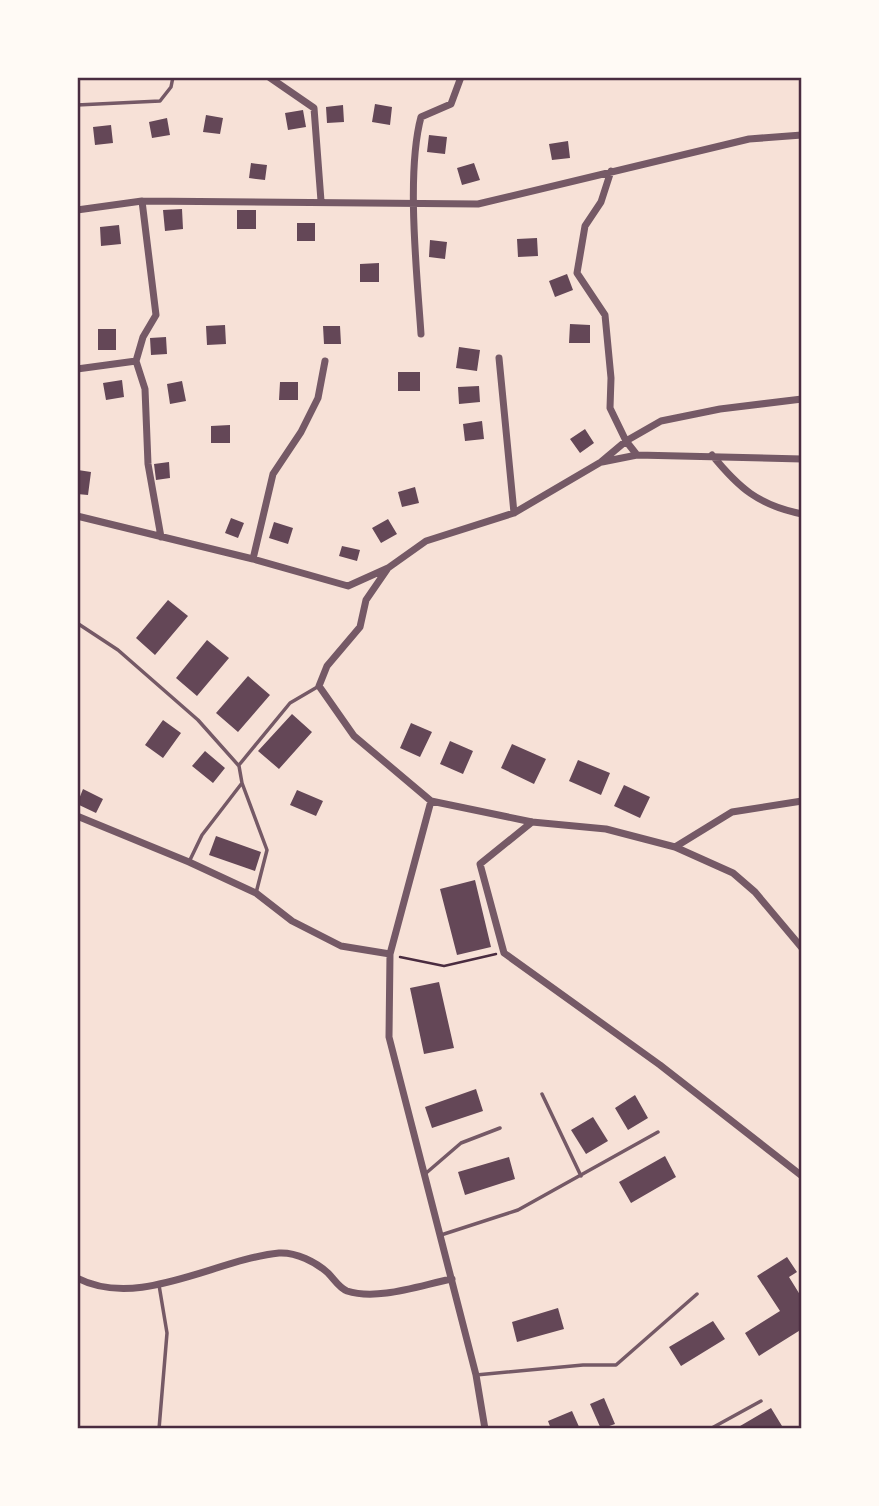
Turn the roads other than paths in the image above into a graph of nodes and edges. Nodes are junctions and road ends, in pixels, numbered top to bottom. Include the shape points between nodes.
1 (173, 77) edge
2 (268, 77) edge
3 (461, 77) edge
4 (77, 105) edge
5 (802, 135) edge
6 (611, 171) junction
7 (142, 201) junction
8 (321, 201) junction
9 (415, 202) junction
10 (77, 209) edge
11 (421, 334) dead end
12 (499, 359) dead end
13 (136, 361) junction
14 (325, 361) dead end
15 (77, 369) edge
16 (802, 400) edge
17 (626, 441) junction
18 (637, 455) junction
19 (712, 455) junction
20 (802, 459) edge
21 (601, 462) junction
22 (513, 513) junction
23 (802, 514) edge
24 (77, 516) edge
25 (161, 537) junction
26 (253, 559) junction
27 (388, 568) junction
28 (77, 623) edge
29 (318, 686) junction
30 (239, 766) junction
31 (242, 783) junction
32 (802, 801) edge
33 (431, 802) junction
34 (77, 816) edge
35 (531, 822) junction
36 (675, 846) junction
37 (190, 862) junction
38 (256, 893) junction
39 (802, 948) edge
40 (390, 954) junction
41 (542, 1094) dead end
42 (500, 1128) dead end
43 (658, 1132) dead end
44 (425, 1174) junction
45 (581, 1176) junction
46 (802, 1176) edge
47 (441, 1235) junction
48 (77, 1278) edge
49 (452, 1279) junction
50 (159, 1283) junction
51 (697, 1294) dead end
52 (476, 1374) junction
53 (761, 1401) dead end
54 (159, 1429) edge
55 (485, 1429) edge
56 (710, 1429) edge

1 - 4 lane via 160,101
2 - 8 street via 314,108
3 - 9 street via 451,104 421,117 416,135
5 - 6 street via 749,139
6 - 9 street via 478,204
6 - 17 street via 601,202 585,226 577,273 605,315 610,408
7 - 8 street
7 - 10 street
7 - 13 street via 156,315
8 - 9 street
9 - 11 street
12 - 22 street
13 - 15 street
13 - 25 street via 145,389 148,464
14 - 26 street via 318,398 273,474
16 - 17 street via 661,421
17 - 18 street
17 - 21 street
18 - 19 street
18 - 21 street
19 - 20 street
19 - 23 street via 739,488 778,509
21 - 22 street
22 - 27 street via 426,541
24 - 25 street
25 - 26 street
26 - 27 street via 348,586
27 - 29 street via 366,600 360,627 327,666
28 - 30 lane via 128,658 198,720
29 - 30 lane via 290,702
29 - 33 street via 354,736
30 - 31 lane
31 - 37 lane via 202,835
31 - 38 lane via 267,850
32 - 36 street via 732,812
33 - 35 street
33 - 40 street
34 - 37 street
35 - 36 street via 606,829
35 - 46 street via 480,864 504,953 660,1065
36 - 39 street via 733,873
37 - 38 street
38 - 40 street via 292,921 341,946
40 - 44 street via 389,1037
41 - 45 lane
42 - 44 lane via 461,1143
43 - 45 lane
44 - 47 street
45 - 47 lane via 518,1210
47 - 49 street
48 - 50 street via 115,1289
49 - 50 street via 360,1294 343,1290 326,1271 305,1258 283,1253
49 - 52 street
50 - 54 lane via 167,1333
51 - 52 lane via 616,1365
52 - 55 street
53 - 56 lane

